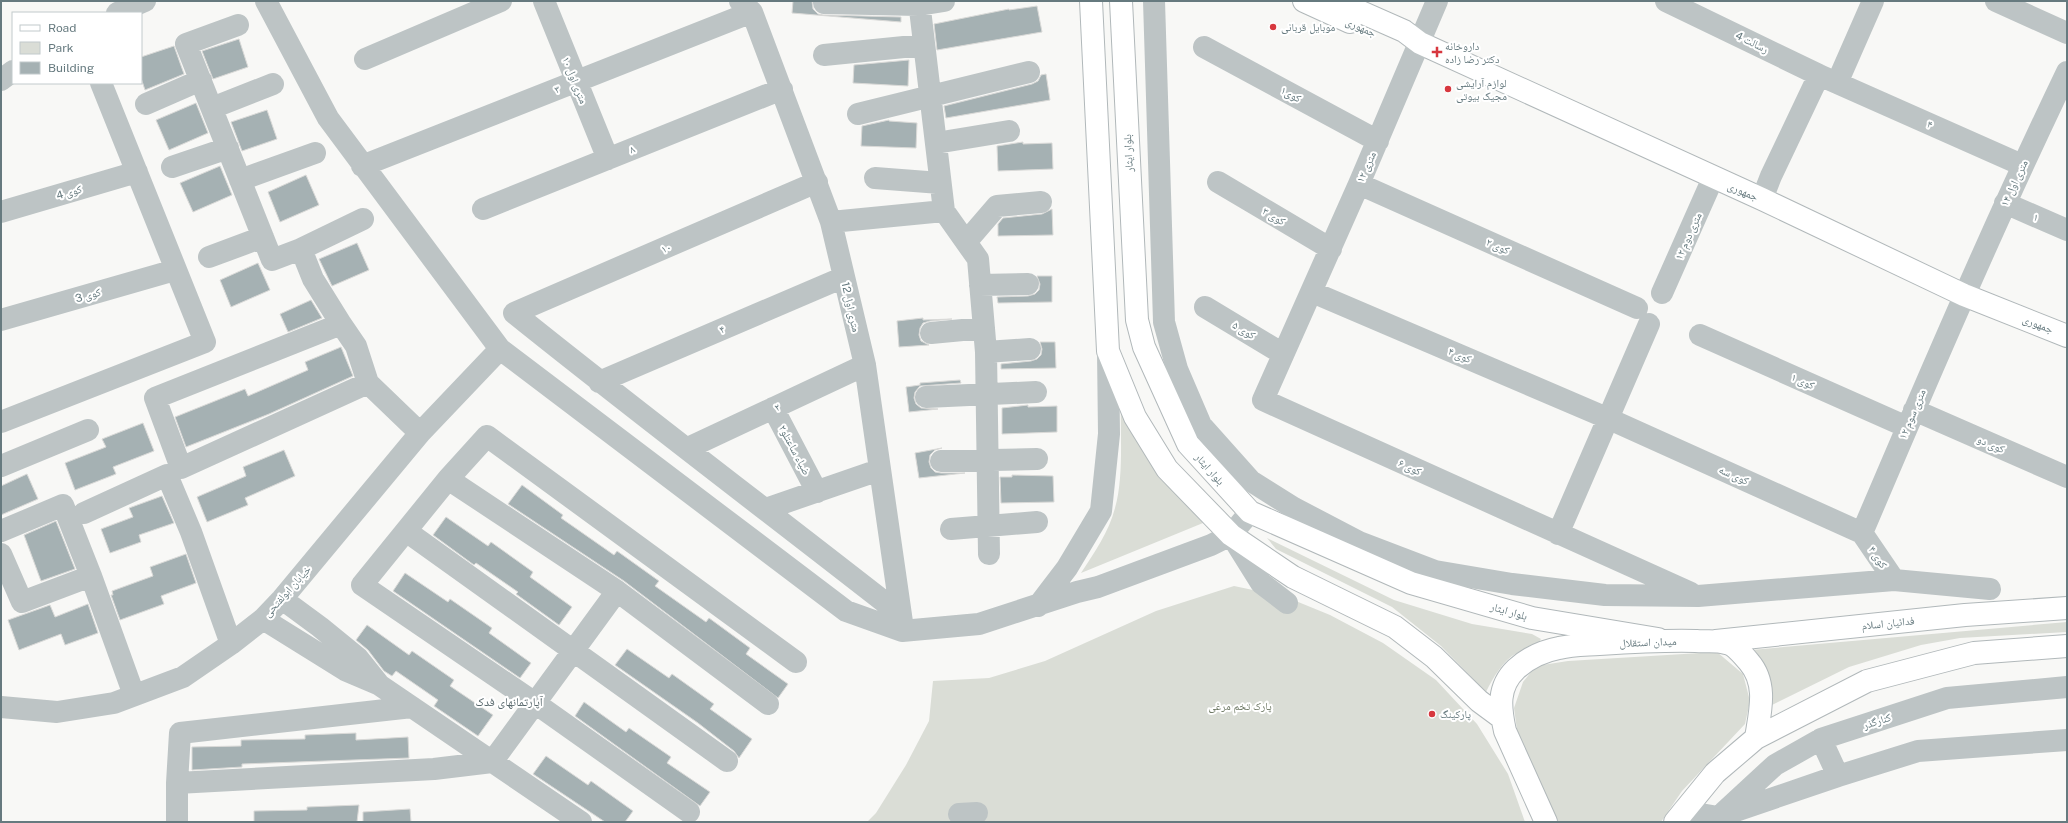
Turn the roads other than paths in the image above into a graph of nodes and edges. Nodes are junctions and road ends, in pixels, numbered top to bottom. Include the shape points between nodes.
1 (146, 1) edge
2 (266, 1) edge
3 (501, 1) edge
4 (544, 1) edge
5 (944, 1) edge
6 (1091, 1) edge
7 (1120, 1) edge
8 (1154, 1) edge
9 (1304, 1) edge
10 (1336, 1) edge
11 (1437, 1) edge
12 (1666, 1) edge
13 (1874, 1) edge
14 (1996, 1) edge
15 (824, 2) dead end
16 (919, 3) edge
17 (746, 7) edge
18 (119, 12) edge
19 (238, 25) dead end
20 (2067, 33) edge
21 (1420, 43) junction
22 (924, 45) junction
23 (1204, 47) dead end
24 (824, 55) dead end
25 (365, 59) dead end
26 (12, 72) edge
27 (1029, 72) dead end
28 (2067, 72) edge
29 (1828, 79) junction
30 (1, 80) edge
31 (201, 80) junction
32 (576, 81) junction
33 (101, 84) edge
34 (273, 84) dead end
35 (782, 89) junction
36 (930, 96) junction
37 (146, 104) dead end
38 (212, 108) junction
39 (858, 114) dead end
40 (1008, 131) dead end
41 (1378, 141) junction
42 (936, 143) junction
43 (228, 148) junction
44 (315, 153) dead end
45 (608, 159) junction
46 (2022, 165) junction
47 (362, 166) junction
48 (172, 167) dead end
49 (137, 172) junction
50 (875, 178) dead end
51 (1713, 178) junction
52 (240, 180) junction
53 (817, 182) junction
54 (1218, 182) dead end
55 (940, 183) junction
56 (1359, 184) junction
57 (1762, 199) junction
58 (1041, 202) dead end
59 (2005, 203) junction
60 (483, 209) dead end
61 (944, 210) junction
62 (1, 212) edge
63 (363, 219) dead end
64 (831, 222) junction
65 (2067, 230) edge
66 (263, 237) junction
67 (966, 242) junction
68 (301, 249) junction
69 (1331, 249) junction
70 (209, 257) dead end
71 (175, 270) junction
72 (844, 277) junction
73 (1028, 284) dead end
74 (980, 285) junction
75 (1312, 292) junction
76 (1662, 294) dead end
77 (1964, 295) junction
78 (1205, 307) dead end
79 (1, 320) edge
80 (341, 324) junction
81 (984, 328) junction
82 (931, 333) dead end
83 (1700, 335) dead end
84 (2067, 336) edge
85 (500, 349) junction
86 (1030, 349) dead end
87 (1108, 351) junction
88 (986, 352) junction
89 (1283, 354) junction
90 (865, 365) junction
91 (599, 382) junction
92 (368, 383) junction
93 (1036, 392) dead end
94 (986, 394) junction
95 (926, 397) dead end
96 (1263, 400) joint
97 (773, 408) junction
98 (1607, 418) junction
99 (1910, 419) junction
100 (1, 422) edge
101 (88, 430) dead end
102 (420, 433) junction
103 (688, 448) junction
104 (1037, 459) dead end
105 (987, 460) junction
106 (941, 461) dead end
107 (1, 466) edge
108 (878, 470) junction
109 (2067, 477) edge
110 (448, 479) junction
111 (817, 492) junction
112 (766, 509) junction
113 (1250, 512) junction
114 (84, 514) dead end
115 (1037, 522) dead end
116 (988, 526) junction
117 (951, 529) dead end
118 (1, 531) edge
119 (406, 531) junction
120 (1862, 533) junction
121 (1558, 534) junction
122 (1231, 535) junction
123 (1, 554) edge
124 (989, 554) dead end
125 (91, 576) junction
126 (1894, 580) junction
127 (1411, 583) junction
128 (1512, 584) junction
129 (1990, 589) dead end
130 (617, 591) junction
131 (1698, 596) junction
132 (282, 599) junction
133 (1287, 603) dead end
134 (1038, 606) junction
135 (2067, 608) edge
136 (263, 619) junction
137 (902, 623) junction
138 (1658, 639) junction
139 (1709, 642) junction
140 (231, 644) junction
141 (2067, 646) edge
142 (574, 650) junction
143 (796, 662) dead end
144 (378, 684) junction
145 (2067, 687) edge
146 (134, 696) junction
147 (535, 703) junction
148 (768, 704) dead end
149 (1, 707) edge
150 (412, 707) junction
151 (1502, 718) junction
152 (1756, 738) junction
153 (1821, 739) junction
154 (2067, 740) edge
155 (727, 761) dead end
156 (492, 762) junction
157 (1838, 776) junction
158 (177, 783) junction
159 (690, 812) dead end
160 (1679, 817) edge
161 (1717, 820) edge
162 (177, 822) edge
163 (581, 822) edge
164 (1546, 822) edge

1 - 18 street
2 - 47 street via 328,118
3 - 25 street
4 - 32 street, ۱۰ متری اول
5 - 16 street
6 - 87 main road
7 - 113 main road, بلوار ایثار via 1137,320 1144,347 1188,444
8 - 128 street via 1164,322 1176,369 1201,426 1251,481 1294,508 1359,542 1435,571
9 - 21 main road, جمهوری via 1398,43
10 - 21 main road, جمهوری via 1404,31
11 - 21 street, ۱۲ متری
12 - 29 street, رسالت 4
13 - 29 street
14 - 20 street
15 - 16 street
16 - 22 street
17 - 32 street, ۳
17 - 35 street, 12 متری اول
19 - 31 street via 186,44
21 - 41 street, ۱۲ متری
21 - 51 main road, جمهوری
22 - 24 street
22 - 36 street
23 - 41 street, کوی۱
26 - 30 street
27 - 36 street
28 - 46 street, ۱۴ متری اول
29 - 46 street, ۴
29 - 57 street via 1771,176
31 - 37 street
31 - 38 street
32 - 45 street, ۱۰ متری اول
32 - 47 street, ۳
33 - 49 street
34 - 38 street
35 - 45 street, ۸
35 - 53 street, 12 متری اول
36 - 39 street
36 - 42 street
38 - 43 street
40 - 42 street
41 - 56 street, ۱۲ متری
42 - 55 street
43 - 48 street
43 - 52 street
44 - 52 street
45 - 60 street, ۸
46 - 59 street, ۱۴ متری اول
47 - 85 street
49 - 62 street, کوی 4
49 - 71 street
50 - 55 street
51 - 57 main road, جمهوری
51 - 76 street, ۱۲ متری دوم
52 - 66 street
53 - 64 street, 12 متری اول
53 - 91 street, ۱۰ via 514,313
54 - 69 street, کوی ۳
55 - 61 street
56 - 69 street, ۱۲ متری
56 - 98 street, کوی ۲ via 1643,316
57 - 77 main road, جمهوری
58 - 67 street via 997,206
59 - 65 street, ۱
59 - 77 street, ۱۴ متری اول
61 - 64 street
61 - 67 street
63 - 68 street
64 - 72 street, 12 متری اول
66 - 68 street via 272,260
66 - 70 street
67 - 74 street via 978,259
68 - 80 street via 312,278
69 - 75 street, ۱۲ متری
71 - 79 street, کوی 3
71 - 100 street via 205,342
72 - 90 street, 12 متری اول
72 - 91 street, ۴
73 - 74 street
74 - 81 street
75 - 89 street, ۱۲ متری
75 - 98 street, کوی ۴
77 - 84 main road, جمهوری
77 - 99 street, ۱۲ متری سوم
78 - 89 street, کوی ۵
80 - 92 street via 356,346
80 - 92 street via 155,398 181,468
81 - 82 street
81 - 88 street
83 - 99 street, کوی ۱
85 - 102 street, خیابان ابولفتحی
85 - 137 street via 846,611
86 - 88 street
87 - 122 main road via 1135,417 1167,469
87 - 134 street via 1109,434 1101,511 1067,568
88 - 94 street
89 - 96 street, ۱۲ متری
90 - 97 street, ۲
90 - 108 street, 12 متری اول
91 - 103 street
92 - 102 street
93 - 94 street
94 - 95 street
94 - 105 street
96 - 121 street, کوی ۶
97 - 103 street, ۲
97 - 111 street, ضیاء ساعتلو۲
98 - 120 street, کوی سه
98 - 121 street
99 - 109 street, کوی دو
99 - 120 street, ۱۲ متری سوم
101 - 107 street
102 - 132 street, خیابان ابولفتحی
103 - 112 street
104 - 105 street
105 - 106 street
105 - 116 street
108 - 111 street
108 - 137 street, 12 متری اول
110 - 119 street
110 - 130 street
110 - 143 street via 487,436
111 - 112 street
112 - 137 street
113 - 122 street
113 - 127 main road, بلوار ایثار
114 - 140 street via 167,475 191,532
115 - 116 street
116 - 117 street
116 - 124 street
118 - 125 street via 63,505
119 - 142 street
119 - 147 street via 362,585
120 - 126 street, کوی ۴
121 - 131 street, کوی ۶
122 - 133 street via 1261,583
122 - 134 street via 1211,545 1098,587
122 - 151 main road via 1293,577 1395,627 1434,657 1479,701
123 - 125 street via 22,602
125 - 146 street
126 - 129 street
126 - 131 street
127 - 128 street
127 - 138 main road, بلوار ایثار via 1532,618
128 - 131 street via 1606,596
130 - 142 street
130 - 148 street
132 - 136 street, خیابان ابولفتحی
132 - 144 street via 358,658
134 - 137 street via 979,624
135 - 139 main road, فدائیان اسلام via 1965,615
136 - 140 street, خیابان ابولفتحی
136 - 144 street via 345,670
138 - 139 main road, میدان استقلال
138 - 151 main road, میدان استقلال via 1560,647 1538,654 1516,670 1508,680 1502,692
139 - 152 main road, میدان استقلال via 1727,643 1750,663 1757,674 1762,700
140 - 146 street, خیابان ابولفتحی via 183,677
141 - 152 main road via 1974,653 1867,681
142 - 147 street
142 - 155 street
144 - 150 street
145 - 153 street, کنارگذر via 1947,698
146 - 149 street, خیابان ابولفتحی via 114,703 57,712
147 - 156 street
147 - 159 street
150 - 156 street
150 - 158 street via 180,733
151 - 164 main road, میدان استقلال via 1505,731
152 - 160 main road via 1716,773
153 - 157 street
153 - 161 street, کنارگذر via 1775,765
154 - 157 street via 1918,751
156 - 158 street via 434,769
156 - 163 street
157 - 161 street
158 - 162 street
160 - 161 street

